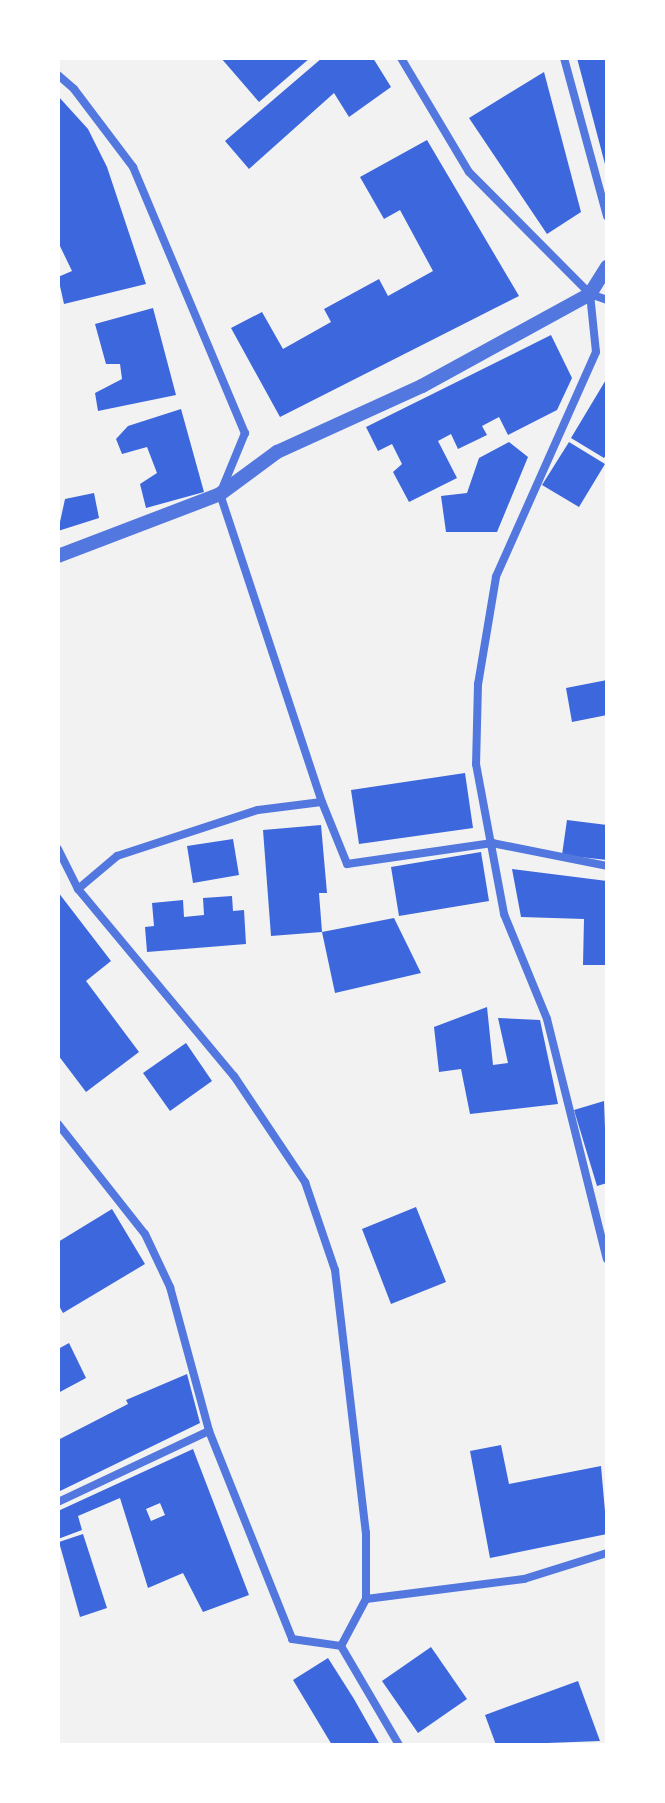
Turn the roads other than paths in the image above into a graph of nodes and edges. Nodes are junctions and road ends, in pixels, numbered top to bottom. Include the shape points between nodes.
1 (401, 58) edge
2 (564, 58) edge
3 (58, 75) edge
4 (607, 216) edge
5 (607, 267) edge
6 (590, 294) junction
7 (607, 300) edge
8 (220, 494) junction
9 (58, 556) edge
10 (322, 802) junction
11 (492, 843) junction
12 (58, 849) edge
13 (607, 866) edge
14 (78, 889) junction
15 (58, 1124) edge
16 (607, 1259) edge
17 (209, 1431) junction
18 (58, 1502) edge
19 (607, 1553) edge
20 (366, 1599) junction
21 (341, 1646) junction
22 (399, 1745) edge

1 - 6 street via 469,172
2 - 4 street
3 - 8 street via 133,167 245,433
5 - 6 street
6 - 7 street
6 - 8 street via 422,386 277,452
6 - 11 street via 596,352 496,577 478,684 476,764
8 - 9 street
8 - 10 street
10 - 11 street via 347,864
10 - 14 street via 258,810 117,856
11 - 13 street
11 - 16 street via 504,914 547,1019
12 - 14 street
14 - 20 street via 234,1076 305,1182 338,1286 366,1533
15 - 17 street via 145,1234 170,1287
17 - 18 street
17 - 21 street via 292,1639
19 - 20 street via 524,1579
20 - 21 street
21 - 22 street

